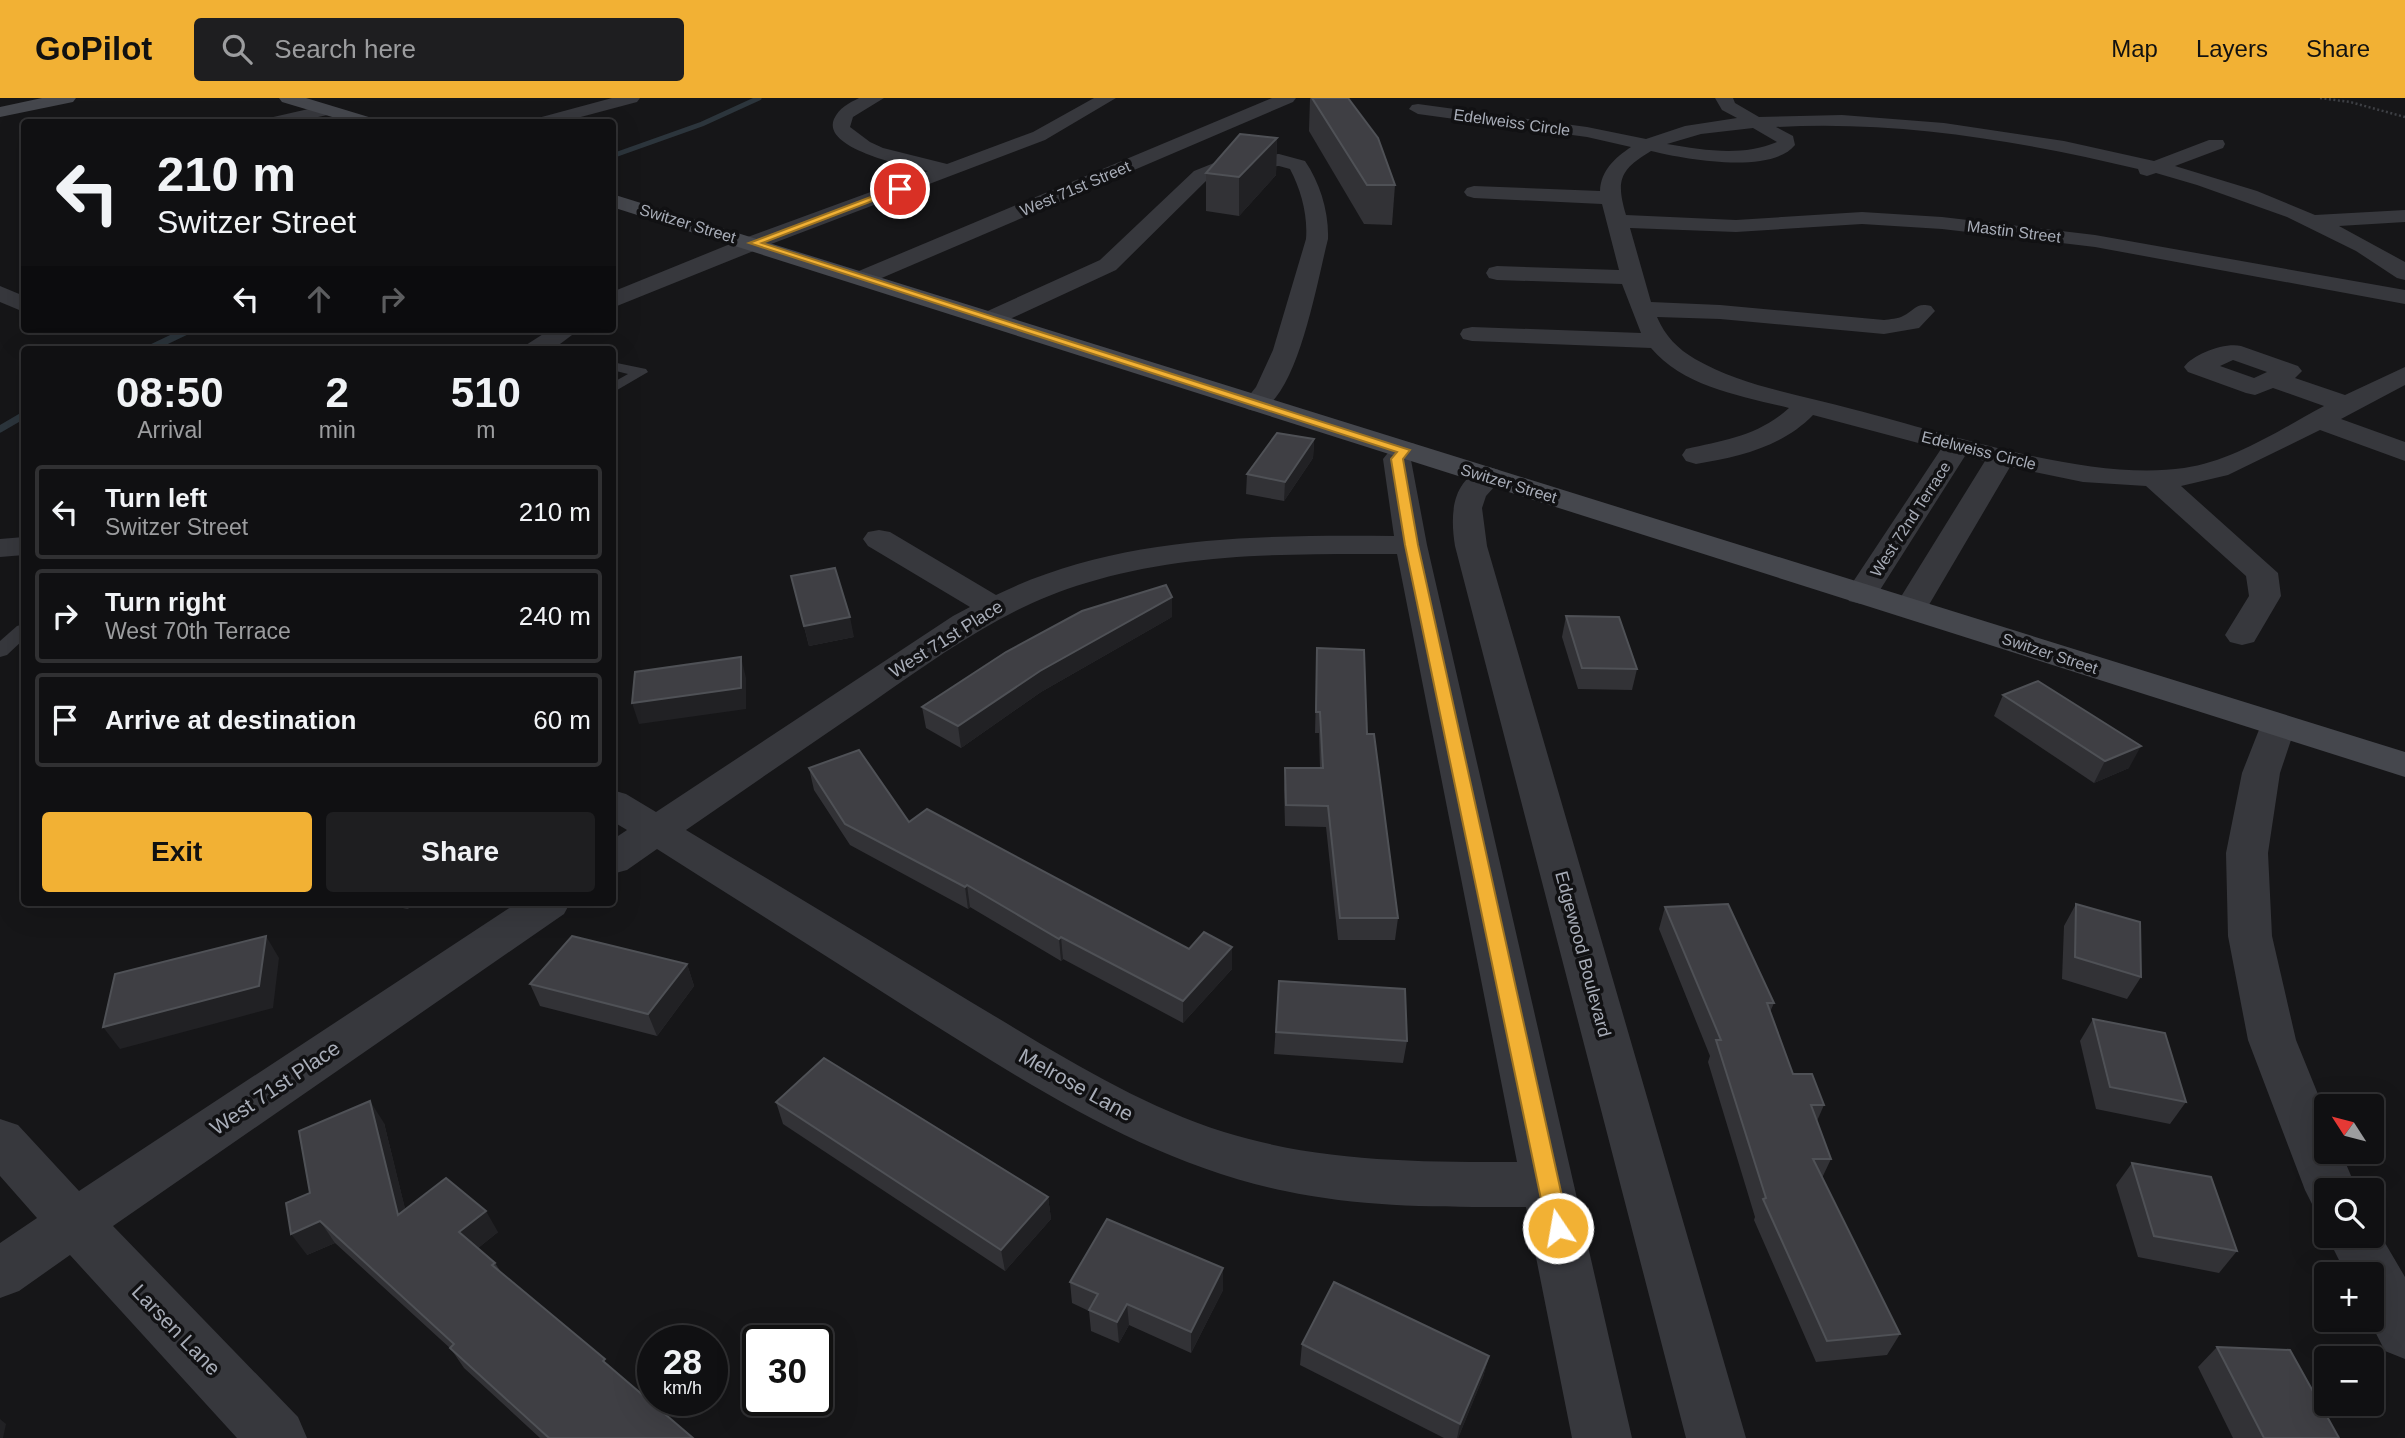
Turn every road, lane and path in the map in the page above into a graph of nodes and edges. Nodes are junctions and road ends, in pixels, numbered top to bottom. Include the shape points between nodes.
1 (67, 98) edge
2 (288, 98) edge
3 (631, 98) edge
4 (875, 98) edge
5 (1107, 98) edge
6 (1287, 98) edge
7 (1724, 98) edge
8 (2320, 98) edge
9 (325, 104) edge
10 (1418, 109) dead end
11 (0, 112) edge
12 (1988, 113) dead end
13 (2405, 117) edge
14 (283, 119) edge
15 (359, 119) edge
16 (555, 119) edge
17 (1756, 122) junction
18 (1981, 134) junction
19 (1281, 136) dead end
20 (2216, 144) dead end
21 (1647, 145) junction
22 (1998, 156) dead end
23 (1291, 162) junction
24 (2154, 167) junction
25 (950, 170) junction
26 (2103, 175) dead end
27 (1474, 192) dead end
28 (616, 201) edge
29 (1615, 210) junction
30 (2405, 216) edge
31 (2314, 221) junction
32 (753, 243) junction
33 (1497, 273) dead end
34 (2405, 273) edge
35 (1633, 277) junction
36 (862, 278) junction
37 (0, 293) edge
38 (616, 297) edge
39 (2405, 297) edge
40 (21, 304) edge
41 (1643, 309) junction
42 (1923, 311) dead end
43 (990, 319) junction
44 (562, 333) edge
45 (1472, 334) dead end
46 (1657, 340) junction
47 (541, 346) edge
48 (616, 367) edge
49 (2403, 378) edge
50 (2272, 379) dead end
51 (616, 387) edge
52 (1256, 403) junction
53 (1807, 405) junction
54 (2347, 405) junction
55 (2319, 420) junction
56 (1958, 445) junction
57 (1405, 450) junction
58 (2405, 452) edge
59 (1696, 455) dead end
60 (2002, 457) junction
61 (1489, 476) junction
62 (2154, 478) junction
63 (879, 539) dead end
64 (1411, 545) junction
65 (21, 546) edge
66 (0, 548) edge
67 (1861, 594) junction
68 (993, 607) junction
69 (1911, 608) junction
70 (21, 633) edge
71 (2242, 635) dead end
72 (0, 651) edge
73 (2277, 725) junction
74 (2405, 765) edge
75 (616, 806) edge
76 (655, 832) junction
77 (616, 857) edge
78 (545, 906) edge
79 (0, 1140) edge
80 (2326, 1178) edge
81 (1549, 1185) junction
82 (74, 1224) junction
83 (2360, 1248) edge
84 (0, 1273) edge
85 (2405, 1332) edge
86 (277, 1438) edge
87 (1602, 1438) edge
88 (1716, 1438) edge

1 - 11 street
2 - 9 street
3 - 16 street
4 - 25 street via 843,117 841,128 848,138
5 - 25 street via 1039,136
6 - 36 street, West 71st Street
7 - 17 street, Edelweiss Circle via 1728,106
8 - 13 path
9 - 14 street
9 - 15 street
10 - 21 street, Edelweiss Circle
12 - 18 street
17 - 18 street, Edelweiss Circle via 1843,120
17 - 21 street, Edelweiss Circle via 1690,131
17 - 21 street, Edelweiss Circle via 1786,140 1786,145 1757,154 1712,156
18 - 22 street via 1978,145
18 - 24 street, Edelweiss Circle
19 - 23 street
20 - 24 street, Edelweiss Circle
21 - 29 street, Edelweiss Circle via 1612,173
23 - 43 street via 1254,160 1213,168 1177,196 1142,236 1108,265
23 - 52 street via 1298,165 1307,182 1318,223 1317,239 1279,370
24 - 26 street, Edelweiss Circle
24 - 31 street, Edelweiss Circle
25 - 32 street
27 - 29 street, Mastin Street
28 - 32 street, Switzer Street
29 - 35 street, Edelweiss Circle
29 - 39 street, Mastin Street via 1736,226 1882,219 2006,229
30 - 31 street
31 - 34 street, Edelweiss Circle
32 - 36 street, Switzer Street
32 - 38 street
33 - 35 street
35 - 41 street, Edelweiss Circle
36 - 43 street, Switzer Street
37 - 40 street
41 - 42 street via 1884,327 1910,323
41 - 46 street, Edelweiss Circle
43 - 52 street, Switzer Street
44 - 47 street
45 - 46 street
46 - 53 street, Edelweiss Circle via 1670,354 1714,378
48 - 51 lane via 642,372
49 - 54 street, Edelweiss Circle
50 - 54 street
52 - 57 street, Switzer Street
53 - 56 street, Edelweiss Circle
53 - 59 street via 1778,431
54 - 55 street, Edelweiss Circle
55 - 58 street
55 - 62 street, Edelweiss Circle via 2218,469
56 - 60 street, Edelweiss Circle
56 - 67 street, West 72nd Terrace
57 - 61 street, Switzer Street
57 - 64 street via 1396,459
60 - 62 street, Edelweiss Circle via 2083,473
60 - 69 street
61 - 67 street, Switzer Street
61 - 88 street, Edgewood Boulevard via 1464,508 1471,546
62 - 71 street via 2262,573 2265,596
63 - 68 street
64 - 68 street, West 71st Place via 1270,544 1189,550 1100,568
64 - 81 street
65 - 66 street
67 - 69 street, Switzer Street
68 - 76 street, West 71st Place
69 - 73 street, Switzer Street
70 - 72 lane
73 - 74 street, Switzer Street
73 - 80 street via 2262,773 2247,853 2250,936 2272,1040
75 - 76 street, Melrose Lane
76 - 77 street, West 71st Place
76 - 81 street, Melrose Lane via 1066,1083 1150,1125 1220,1152 1349,1180
78 - 82 street, West 71st Place
79 - 82 street, Larsen Lane
81 - 87 street
82 - 84 street, West 71st Place
82 - 86 street, Larsen Lane via 170,1320
83 - 85 street

